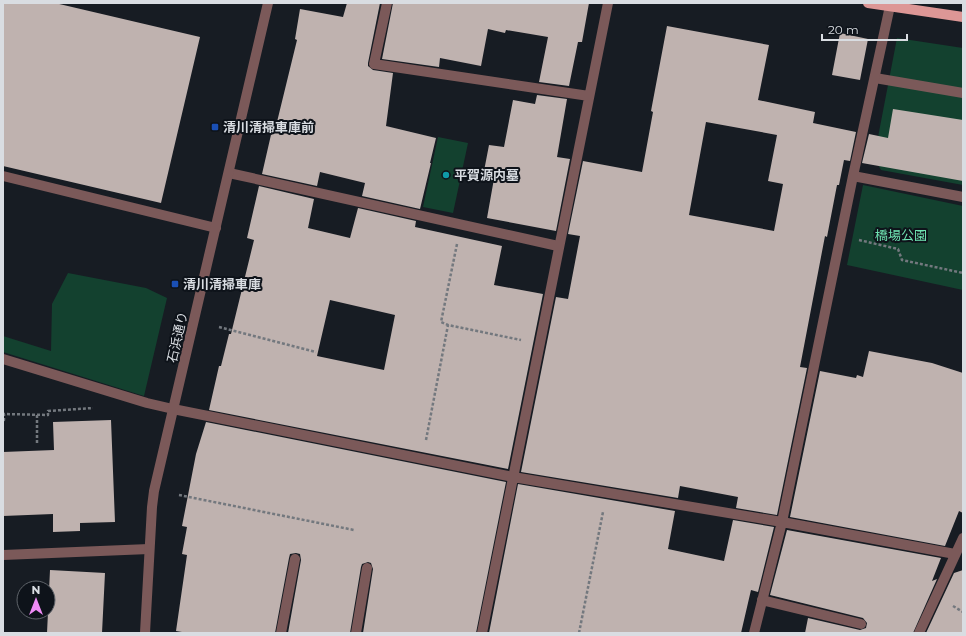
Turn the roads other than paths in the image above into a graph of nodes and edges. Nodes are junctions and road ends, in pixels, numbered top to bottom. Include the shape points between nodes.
1 (268, 3) edge
2 (387, 3) edge
3 (608, 3) edge
4 (868, 3) edge
5 (890, 6) junction
6 (963, 17) edge
7 (875, 78) junction
8 (963, 93) edge
9 (589, 96) junction
10 (229, 173) junction
11 (3, 176) edge
12 (853, 176) junction
13 (963, 197) edge
14 (216, 228) junction
15 (558, 246) junction
16 (3, 359) edge
17 (173, 409) junction
18 (513, 477) junction
19 (782, 522) junction
20 (963, 538) edge
21 (149, 549) junction
22 (955, 554) junction
23 (3, 555) edge
24 (295, 559) dead end
25 (367, 568) dead end
26 (762, 600) junction
27 (861, 624) dead end
28 (145, 633) edge
29 (281, 633) edge
30 (356, 633) edge
31 (482, 633) edge
32 (754, 633) edge
33 (919, 633) edge

1 - 10 street, 石浜通り
2 - 9 street via 374,64
3 - 9 street
4 - 5 main road
5 - 6 main road
5 - 7 street
7 - 8 street
7 - 12 street
9 - 15 street
10 - 14 street, 石浜通り
10 - 15 street
11 - 14 street
12 - 13 street
12 - 19 street
14 - 17 street, 石浜通り
15 - 18 street
16 - 17 street
17 - 18 street
17 - 21 street, 石浜通り via 154,490
18 - 19 street
18 - 31 street
19 - 22 street
19 - 26 street
20 - 22 street
21 - 23 street
21 - 28 street, 石浜通り
22 - 33 street
24 - 29 street
25 - 30 street
26 - 27 street
26 - 32 street

